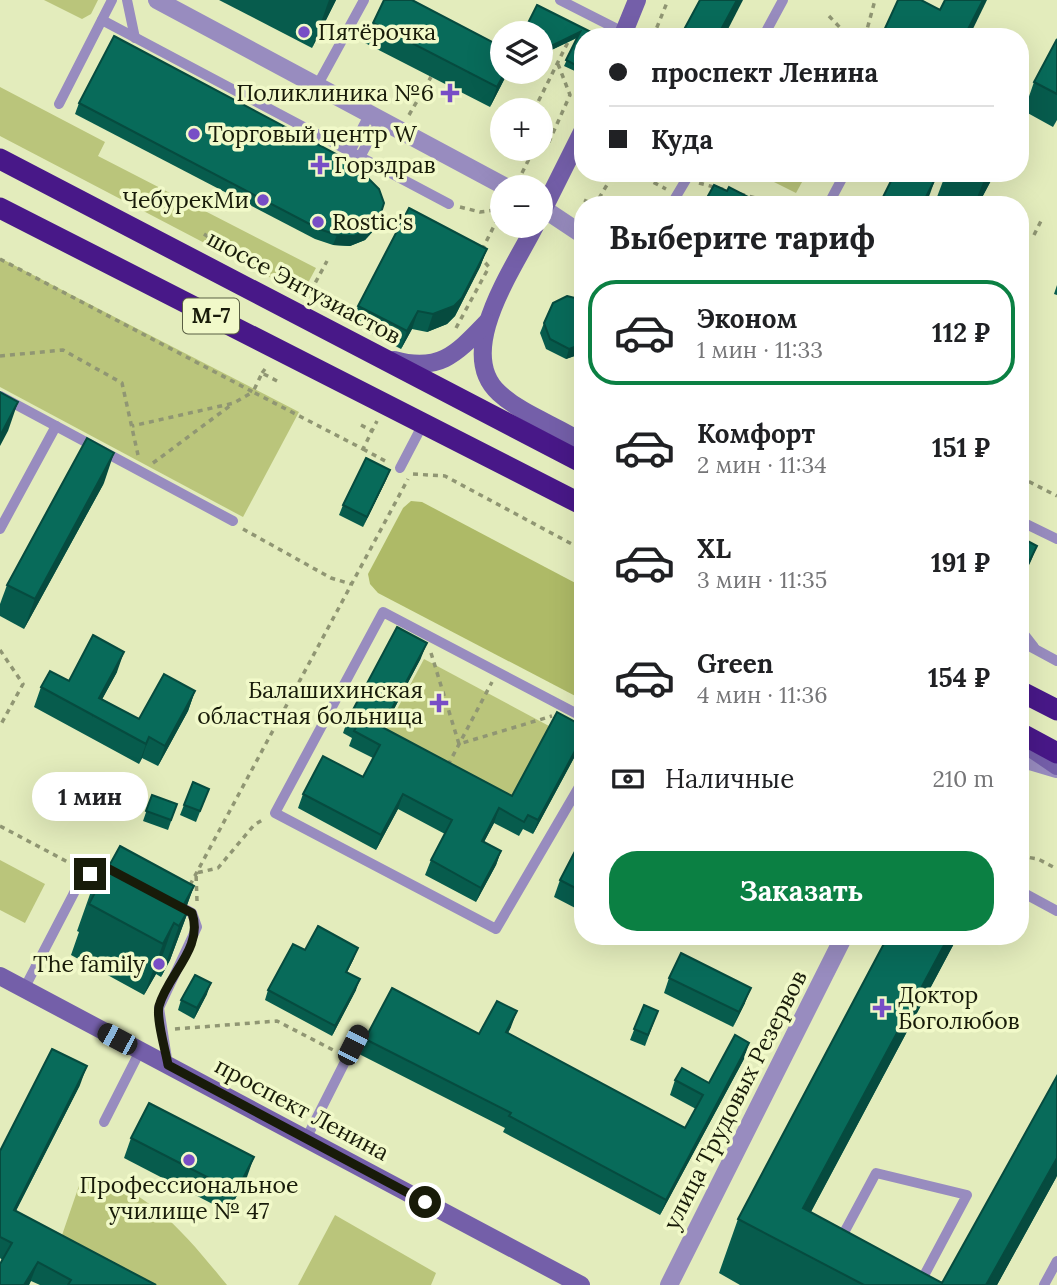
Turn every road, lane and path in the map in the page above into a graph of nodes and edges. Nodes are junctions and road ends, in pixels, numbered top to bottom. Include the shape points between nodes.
1 (112, 0) edge
2 (127, 0) edge
3 (364, 0) edge
4 (560, 0) edge
5 (637, 0) edge
6 (668, 0) edge
7 (783, 0) edge
8 (875, 0) edge
9 (168, 2) edge
10 (583, 12) junction
11 (829, 16) dead end
12 (102, 20) junction
13 (575, 28) edge
14 (610, 28) edge
15 (625, 28) edge
16 (657, 28) edge
17 (768, 28) edge
18 (840, 28) edge
19 (867, 28) edge
20 (574, 31) edge
21 (135, 38) junction
22 (558, 64) junction
23 (431, 76) dead end
24 (317, 86) junction
25 (540, 98) edge
26 (59, 104) dead end
27 (409, 115) dead end
28 (374, 118) junction
29 (553, 133) edge
30 (574, 148) edge
31 (350, 152) junction
32 (360, 157) junction
33 (0, 159) edge
34 (528, 161) edge
35 (522, 173) dead end
36 (490, 179) edge
37 (653, 182) edge
38 (685, 182) edge
39 (705, 182) edge
40 (553, 189) edge
41 (678, 195) joint
42 (752, 196) edge
43 (449, 204) joint
44 (0, 208) edge
45 (490, 211) edge
46 (553, 217) edge
47 (574, 230) edge
48 (204, 234) dead end
49 (490, 234) edge
50 (529, 238) edge
51 (0, 259) edge
52 (327, 261) dead end
53 (260, 271) dead end
54 (294, 294) dead end
55 (487, 322) junction
56 (452, 336) dead end
57 (374, 354) junction
58 (0, 356) edge
59 (277, 381) dead end
60 (253, 391) junction
61 (0, 396) edge
62 (234, 403) junction
63 (423, 424) junction
64 (56, 425) junction
65 (361, 425) dead end
66 (132, 426) junction
67 (574, 438) edge
68 (363, 449) junction
69 (574, 458) edge
70 (400, 468) joint
71 (141, 472) junction
72 (1029, 482) edge
73 (1057, 496) edge
74 (574, 500) edge
75 (233, 521) joint
76 (1029, 525) edge
77 (0, 529) edge
78 (1057, 539) edge
79 (574, 545) edge
80 (352, 584) junction
81 (425, 634) junction
82 (1029, 640) edge
83 (1029, 646) edge
84 (0, 650) edge
85 (1037, 650) junction
86 (1057, 661) edge
87 (498, 672) junction
88 (1029, 696) edge
89 (1057, 710) edge
90 (571, 711) junction
91 (574, 712) edge
92 (0, 726) edge
93 (1029, 738) edge
94 (459, 744) junction
95 (1029, 747) edge
96 (1057, 753) edge
97 (1029, 760) edge
98 (1057, 767) edge
99 (442, 776) edge
100 (574, 795) edge
101 (275, 813) junction
102 (0, 826) edge
103 (1029, 858) edge
104 (1057, 869) edge
105 (197, 873) junction
106 (90, 874) junction
107 (121, 875) edge
108 (1029, 896) edge
109 (167, 900) edge
110 (179, 906) junction
111 (1057, 911) edge
112 (839, 945) edge
113 (0, 976) edge
114 (24, 989) junction
115 (162, 1030) junction
116 (360, 1032) dead end
117 (141, 1051) junction
118 (347, 1058) junction
119 (168, 1065) junction
120 (104, 1122) dead end
121 (306, 1139) junction
122 (834, 1252) edge
123 (1057, 1261) edge
124 (581, 1285) edge
125 (669, 1285) edge
126 (919, 1285) edge
127 (1044, 1285) edge

1 - 12 lane
2 - 21 lane
3 - 24 lane
4 - 10 lane
5 - 15 main road
6 - 16 path
7 - 17 lane
8 - 19 path
9 - 24 street
10 - 13 path
10 - 14 lane
11 - 18 path
12 - 21 lane
12 - 26 lane
20 - 22 path
21 - 31 lane
22 - 25 path
22 - 29 path via 570,95
23 - 27 path
24 - 28 street
28 - 31 lane
28 - 32 lane
28 - 36 street
30 - 40 main road
31 - 32 lane
32 - 43 lane
33 - 57 highway, шоссе Энтузиастов / М-7
34 - 35 path
37 - 41 path
38 - 41 lane
39 - 42 path
43 - 45 path
44 - 63 highway, М-7
46 - 47 street
48 - 53 path
49 - 56 path via 479,256 489,267
50 - 55 main road
51 - 60 path
52 - 54 path via 305,301
55 - 57 main road via 435,364 407,364
55 - 67 main road via 481,351 490,382 516,405
57 - 69 highway, шоссе Энтузиастов / М-7
58 - 66 path via 63,350 122,383
59 - 60 path via 262,373
60 - 62 path
60 - 68 path
61 - 64 lane
62 - 66 path
62 - 71 path
63 - 70 lane
63 - 74 highway, М-7
64 - 71 lane
64 - 77 lane
65 - 68 path via 372,431
66 - 71 path
68 - 70 path
71 - 75 lane
72 - 73 path
75 - 80 path via 331,578
76 - 78 lane
79 - 80 path via 445,476 411,474
80 - 105 path
81 - 87 lane
81 - 94 path
81 - 101 lane via 383,612
82 - 85 lane
83 - 85 lane
84 - 92 path via 23,684
85 - 86 lane
87 - 90 lane
87 - 94 path
88 - 89 highway
90 - 91 lane
90 - 94 path
93 - 96 highway
94 - 99 path
95 - 98 main road
97 - 98 street
100 - 101 lane via 496,929
101 - 105 path via 254,825 218,868
102 - 106 path
103 - 104 path
105 - 110 path
106 - 107 lane via 109,869
106 - 114 lane via 75,891
108 - 111 lane
109 - 110 lane
110 - 115 lane via 192,913 197,927 159,1008
112 - 125 street, улица Трудовых Резервов
113 - 114 main road, проспект Ленина
114 - 117 main road, проспект Ленина
115 - 118 path via 277,1021
115 - 119 lane
116 - 118 lane
117 - 119 main road, проспект Ленина
117 - 120 lane
118 - 121 lane
119 - 121 main road, проспект Ленина
121 - 124 main road, проспект Ленина
122 - 126 lane via 876,1174 967,1195
123 - 127 lane

